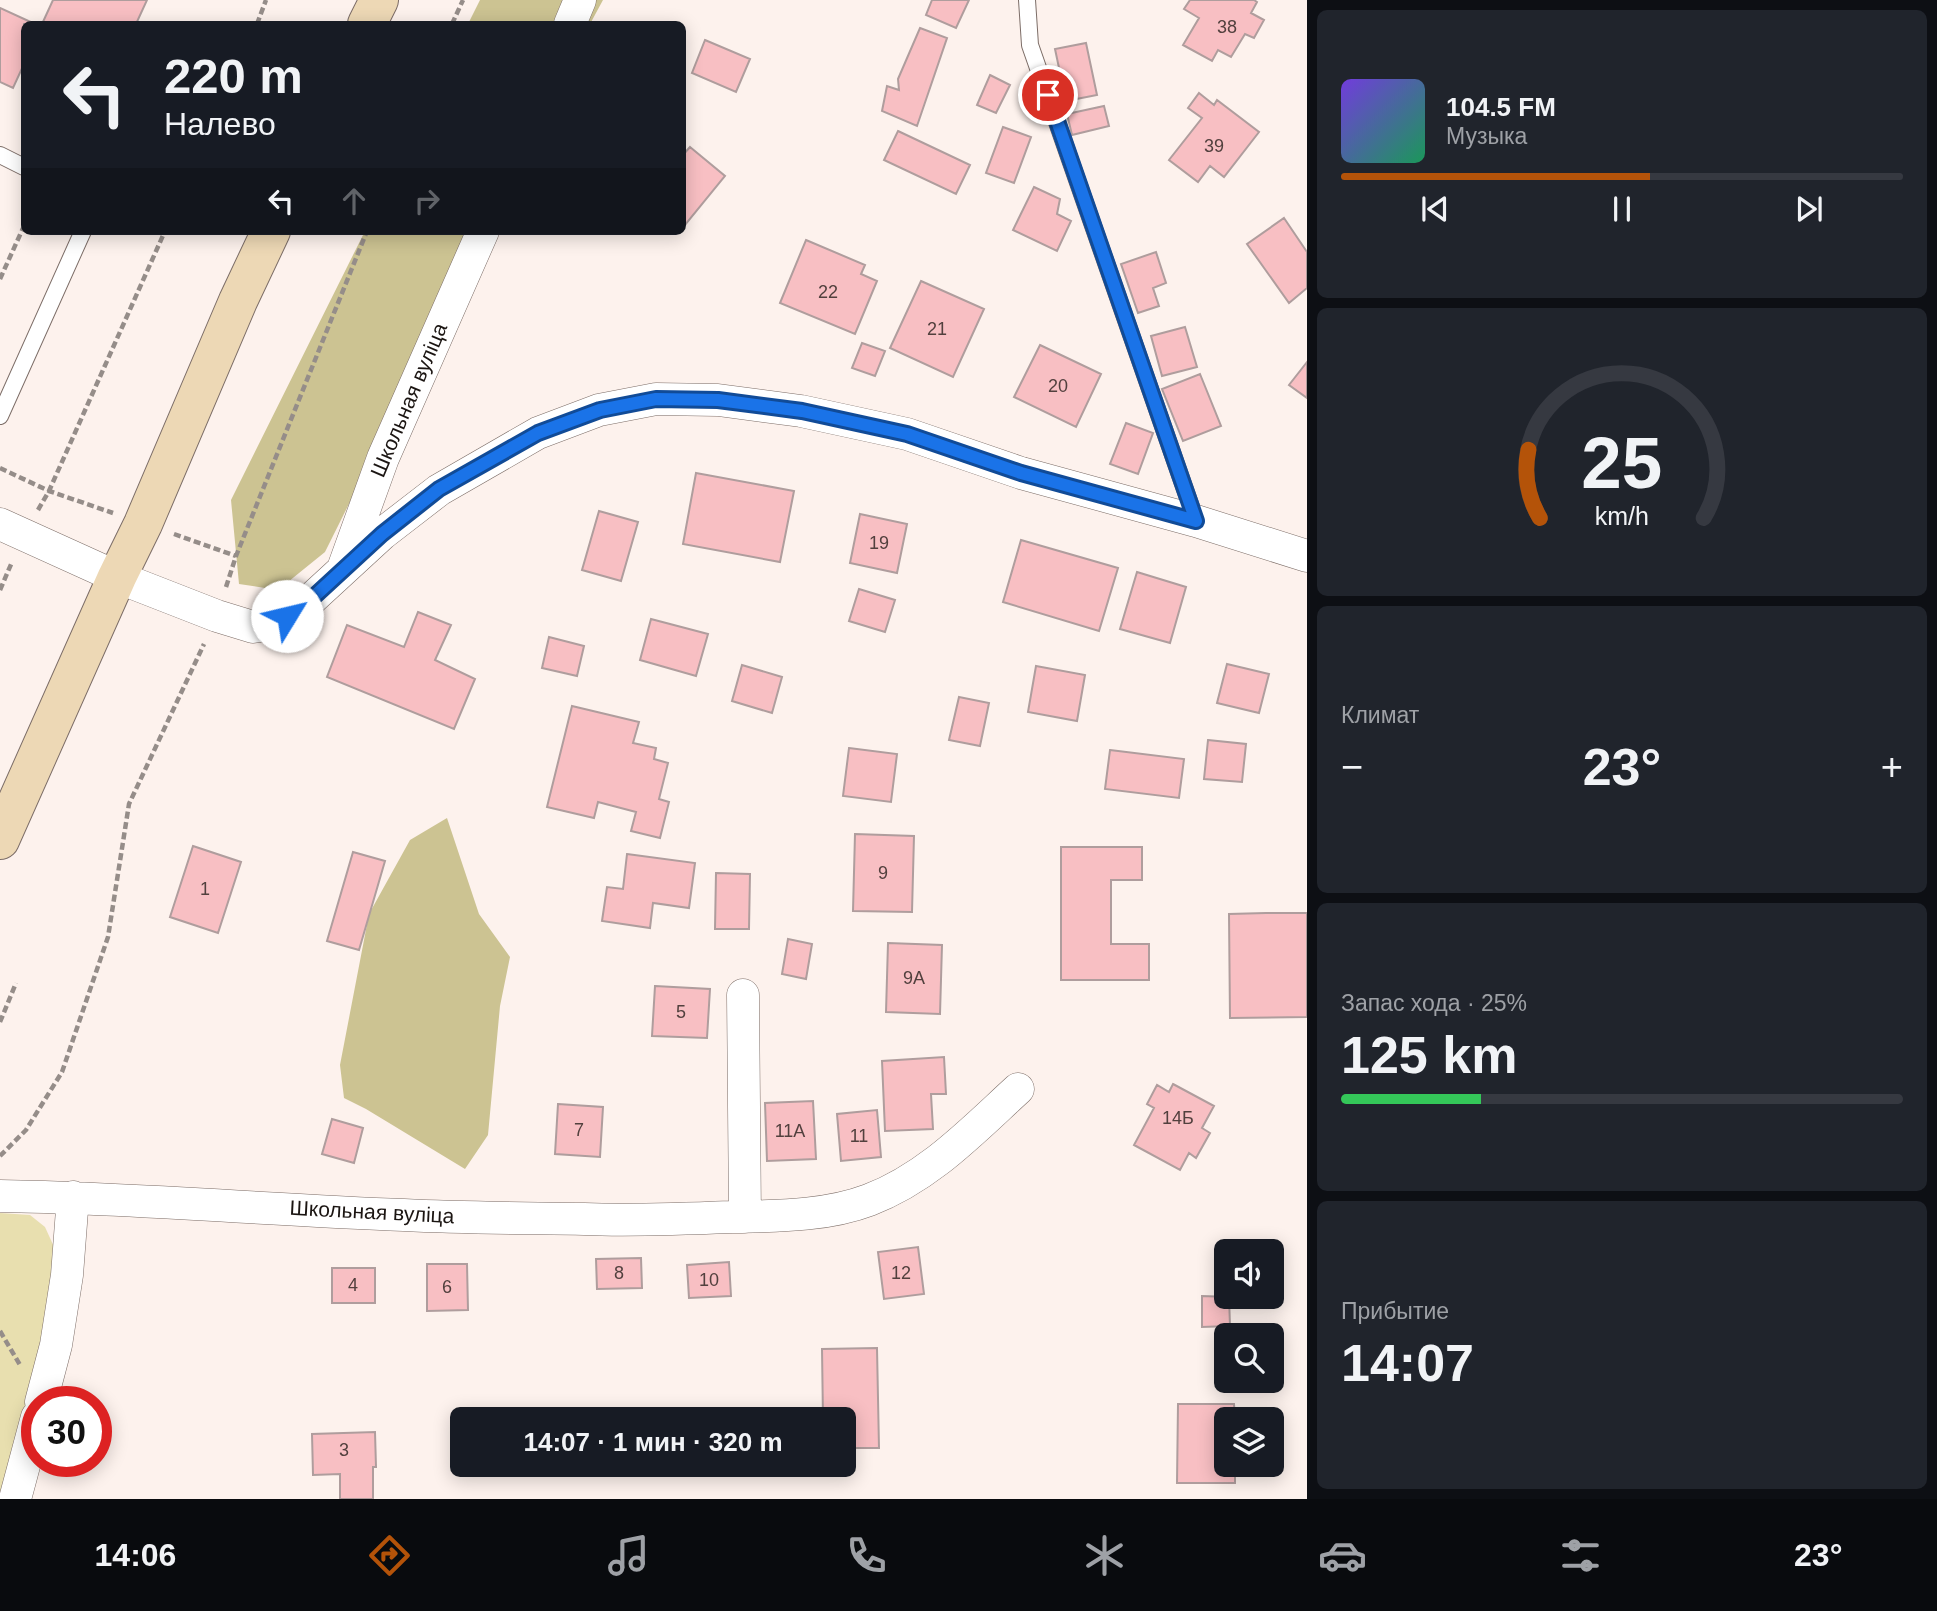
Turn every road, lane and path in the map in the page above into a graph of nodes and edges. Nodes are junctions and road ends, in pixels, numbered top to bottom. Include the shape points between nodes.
1 (266, 0) edge
2 (379, 0) edge
3 (463, 0) edge
4 (580, 0) edge
5 (1027, 0) edge
6 (258, 21) edge
7 (369, 21) edge
8 (453, 21) edge
9 (571, 21) edge
10 (0, 155) edge
11 (21, 166) edge
12 (21, 233) edge
13 (81, 235) edge
14 (163, 235) edge
15 (269, 235) edge
16 (365, 235) edge
17 (481, 235) edge
18 (0, 279) edge
19 (0, 416) edge
20 (1196, 521) junction
21 (12, 529) edge
22 (1306, 554) edge
23 (342, 571) junction
24 (117, 577) junction
25 (0, 590) edge
26 (217, 616) junction
27 (0, 840) edge
28 (16, 983) dead end
29 (743, 995) dead end
30 (0, 1022) edge
31 (1018, 1089) dead end
32 (0, 1157) edge
33 (0, 1196) edge
34 (73, 1197) junction
35 (745, 1217) junction
36 (45, 1386) edge
37 (21, 1477) edge
38 (15, 1499) edge

1 - 6 path
2 - 7 main road
3 - 8 path
4 - 9 street
5 - 20 lane via 1030,45
10 - 11 lane
12 - 18 path
13 - 19 lane
14 - 21 path via 49,491
15 - 24 main road
16 - 26 path via 236,556
17 - 23 street, Школьная вуліца via 383,458
20 - 22 street, Школьная вуліца
20 - 23 street, Школьная вуліца via 1021,473 907,434 802,411 718,400 656,399 600,410 538,433 439,489
21 - 24 street, Школьная вуліца
21 - 25 path
23 - 26 street, Школьная вуліца via 307,603 268,625 253,627
24 - 26 street, Школьная вуліца
24 - 27 main road
26 - 32 path via 129,804 108,937 62,1072 26,1130
28 - 30 path
29 - 35 street
31 - 35 street, Школьная вуліца via 933,1166 871,1199 824,1211
33 - 34 street, Школьная вуліца
34 - 35 street, Школьная вуліца via 403,1215 643,1221
34 - 36 street via 67,1275
37 - 38 street

